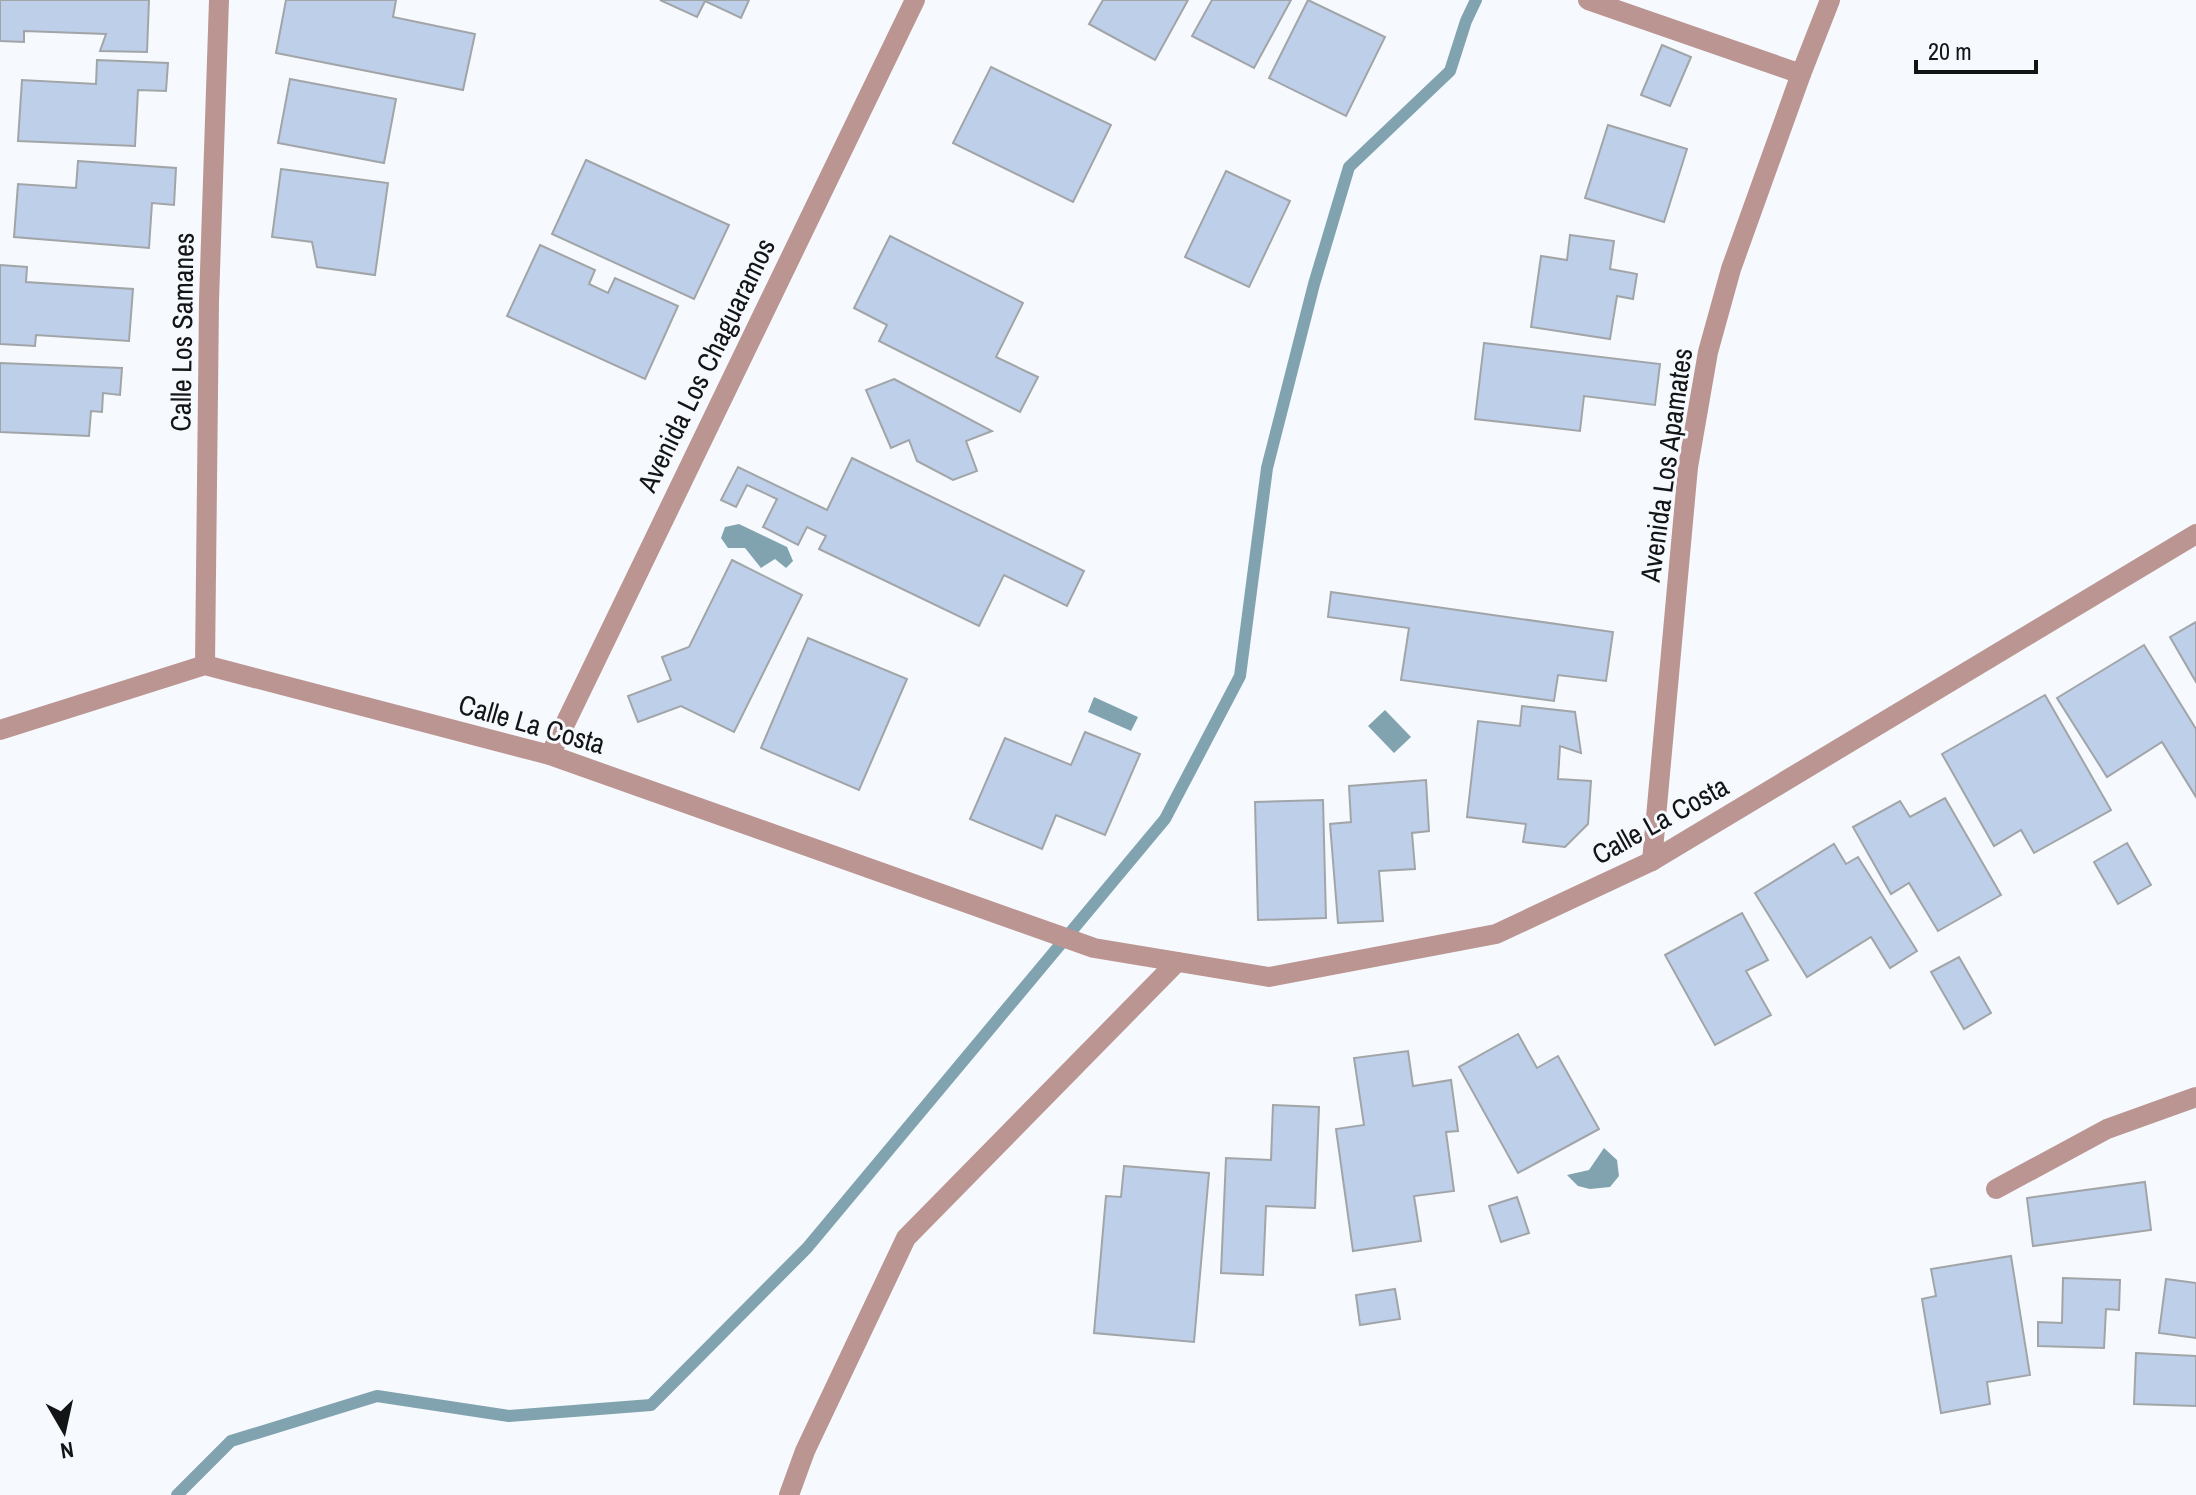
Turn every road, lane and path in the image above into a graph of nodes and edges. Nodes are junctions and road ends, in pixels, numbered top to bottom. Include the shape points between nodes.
1 (219, 0) edge
2 (915, 0) edge
3 (1588, 0) edge
4 (1830, 0) edge
5 (1801, 74) junction
6 (2196, 534) edge
7 (205, 665) junction
8 (0, 730) edge
9 (550, 755) junction
10 (1652, 861) junction
11 (1177, 962) junction
12 (2196, 1097) edge
13 (1996, 1189) dead end
14 (789, 1495) edge

1 - 7 street, Calle Los Samanes
2 - 9 street, Avenida Los Chaguaramos
3 - 5 street
4 - 5 street, Avenida Los Apamates
5 - 10 street, Avenida Los Apamates via 1731,269 1697,405
6 - 10 street, Calle La Costa
7 - 8 street
7 - 9 street, Calle La Costa
9 - 11 street, Calle La Costa via 1094,948
10 - 11 street, Calle La Costa via 1496,934 1269,977
11 - 14 street via 906,1238
12 - 13 street via 2107,1129

